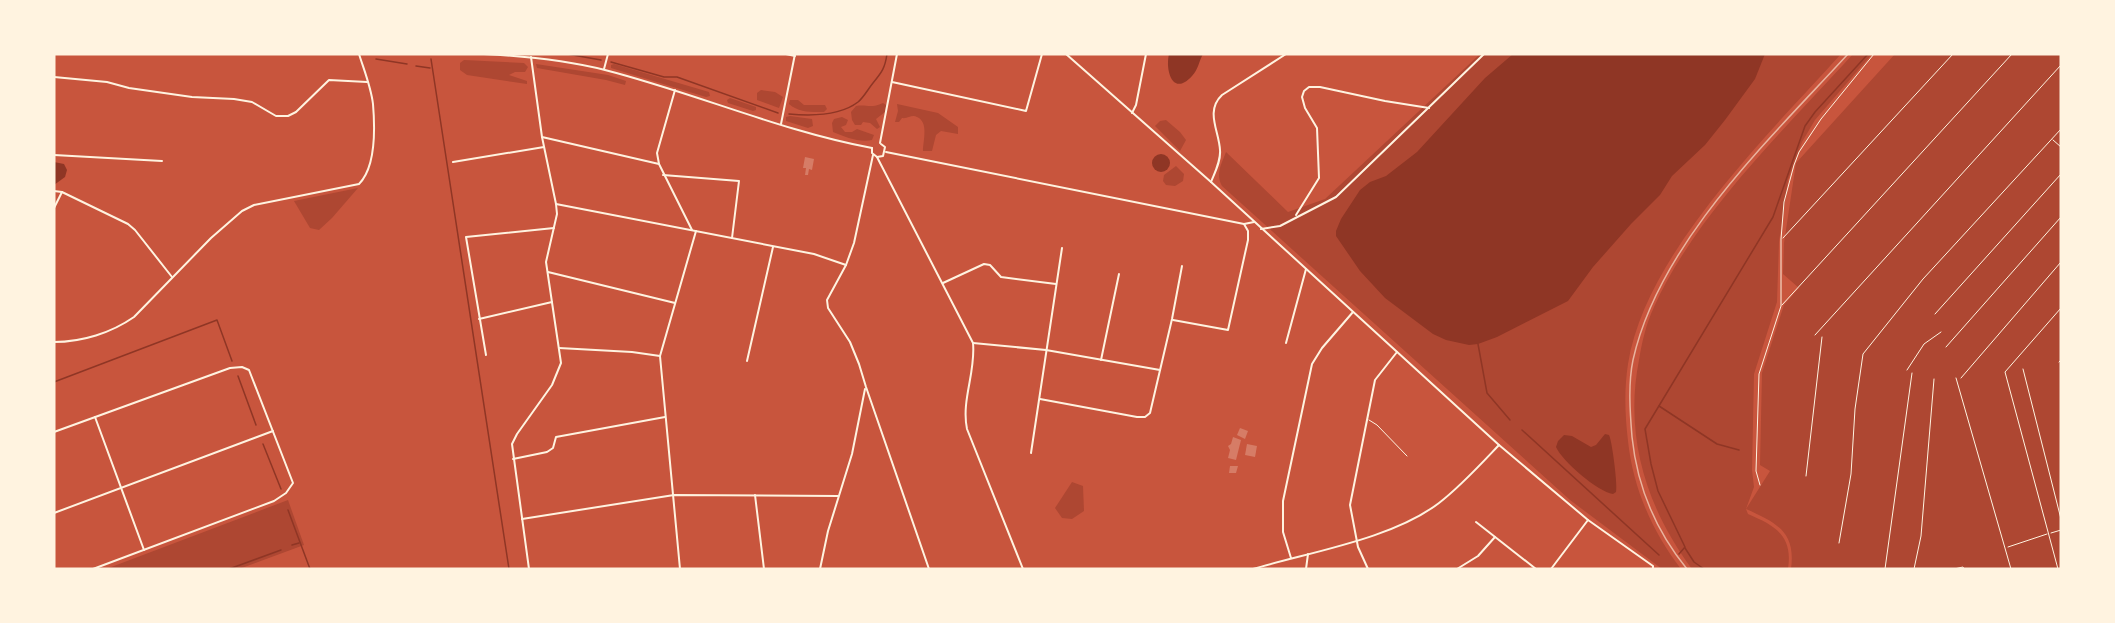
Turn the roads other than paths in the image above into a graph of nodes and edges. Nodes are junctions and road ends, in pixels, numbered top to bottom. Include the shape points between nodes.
1 (359, 54) edge
2 (484, 54) edge
3 (608, 54) edge
4 (786, 54) edge
5 (897, 54) edge
6 (1042, 54) edge
7 (1066, 54) edge
8 (1146, 54) edge
9 (1286, 54) edge
10 (1484, 54) edge
11 (1875, 54) edge
12 (1953, 54) edge
13 (2012, 54) edge
14 (795, 55) edge
15 (531, 57) junction
16 (2061, 65) edge
17 (604, 69) junction
18 (54, 77) edge
19 (367, 82) junction
20 (892, 82) junction
21 (675, 90) junction
22 (1429, 108) junction
23 (1132, 113) junction
24 (782, 124) junction
25 (2061, 129) edge
26 (542, 137) junction
27 (2052, 139) junction
28 (880, 143) junction
29 (544, 147) junction
30 (2061, 147) edge
31 (872, 148) junction
32 (886, 152) junction
33 (54, 155) edge
34 (873, 155) junction
35 (877, 157) junction
36 (162, 161) dead end
37 (453, 162) dead end
38 (658, 164) junction
39 (2061, 174) edge
40 (663, 175) junction
41 (1211, 182) junction
42 (54, 191) edge
43 (62, 192) junction
44 (556, 204) junction
45 (54, 208) edge
46 (1294, 218) junction
47 (2061, 218) edge
48 (1254, 222) junction
49 (1244, 224) junction
50 (554, 228) junction
51 (1261, 229) junction
52 (692, 230) junction
53 (696, 231) junction
54 (732, 238) junction
55 (1781, 239) junction
56 (773, 247) junction
57 (1062, 248) dead end
58 (2061, 262) edge
59 (846, 265) junction
60 (1182, 266) dead end
61 (1306, 269) junction
62 (548, 273) junction
63 (1119, 274) dead end
64 (172, 277) junction
65 (941, 284) junction
66 (1056, 284) junction
67 (552, 302) junction
68 (675, 303) junction
69 (1781, 306) junction
70 (2061, 308) edge
71 (1353, 312) junction
72 (1935, 314) dead end
73 (479, 319) junction
74 (1172, 319) junction
75 (1941, 332) dead end
76 (1815, 335) dead end
77 (1822, 337) dead end
78 (54, 342) edge
79 (973, 343) junction
80 (1286, 343) dead end
81 (1946, 347) dead end
82 (559, 348) junction
83 (1046, 350) junction
84 (1397, 352) junction
85 (486, 355) dead end
86 (660, 356) junction
87 (1101, 360) junction
88 (2061, 360) edge
89 (747, 361) dead end
90 (2059, 362) dead end
91 (2023, 369) dead end
92 (1161, 370) junction
93 (1907, 370) dead end
94 (1912, 373) dead end
95 (1956, 378) dead end
96 (1961, 378) dead end
97 (1934, 379) dead end
98 (866, 387) junction
99 (1040, 399) junction
100 (95, 417) junction
101 (665, 417) junction
102 (1367, 419) junction
103 (273, 431) junction
104 (54, 432) edge
105 (1499, 445) junction
106 (1031, 453) dead end
107 (1407, 456) dead end
108 (513, 459) junction
109 (1806, 476) dead end
110 (1760, 485) dead end
111 (122, 488) junction
112 (674, 495) junction
113 (755, 495) junction
114 (838, 496) junction
115 (54, 513) edge
116 (522, 519) junction
117 (2061, 519) edge
118 (1588, 520) junction
119 (1476, 522) dead end
120 (2061, 530) edge
121 (2049, 533) junction
122 (1495, 537) junction
123 (1357, 540) junction
124 (1839, 543) dead end
125 (2006, 548) junction
126 (144, 550) junction
127 (1308, 553) junction
128 (1291, 558) junction
129 (1653, 568) edge
130 (93, 569) edge
131 (529, 569) edge
132 (680, 569) edge
133 (764, 569) edge
134 (820, 569) edge
135 (929, 569) edge
136 (1023, 569) edge
137 (1253, 569) edge
138 (1306, 569) edge
139 (1368, 569) edge
140 (1457, 569) edge
141 (1536, 569) edge
142 (1551, 569) edge
143 (1885, 569) edge
144 (1914, 569) edge
145 (1954, 569) edge
146 (1964, 569) edge
147 (2011, 569) edge
148 (2058, 569) edge

1 - 19 street
2 - 15 street
3 - 17 street
4 - 14 street
5 - 20 street
6 - 20 street via 1026,111
7 - 23 street
8 - 23 street
9 - 41 street via 1216,102 1213,117 1220,151
10 - 22 street
11 - 55 lane via 1799,152 1784,202
12 - 55 lane
13 - 69 lane
14 - 24 street
15 - 17 street
15 - 26 street
16 - 76 lane
17 - 21 street
18 - 19 street via 252,102 276,116 296,112 329,80
19 - 64 street via 373,102 371,165 358,184 254,205 242,211
20 - 28 street
21 - 24 street
21 - 38 street via 657,153
22 - 46 street via 1336,197
22 - 46 street via 1320,87 1306,89 1302,100 1317,128 1319,178
23 - 41 street
24 - 31 street
25 - 27 lane
26 - 29 street
26 - 38 street
27 - 30 lane
27 - 124 lane via 1923,279 1863,354 1851,474
28 - 31 street
28 - 32 street
29 - 37 street
29 - 44 street
31 - 34 street
32 - 35 street
32 - 49 street
33 - 36 street
34 - 35 street
34 - 59 street
35 - 65 street
38 - 40 street
39 - 72 lane
40 - 52 street
40 - 54 street via 740,181
41 - 48 street
42 - 43 street
43 - 45 street
43 - 64 street via 128,224
44 - 50 street
44 - 52 street
46 - 51 street via 1280,226
47 - 81 lane
48 - 49 street
48 - 51 street
49 - 74 street via 1248,240 1228,330
50 - 62 street via 546,262
50 - 73 street via 466,237
51 - 61 street
52 - 53 street
53 - 54 street
53 - 68 street
54 - 56 street
55 - 69 lane
56 - 59 street via 814,254
56 - 89 street
57 - 66 street
58 - 96 lane
59 - 98 street via 827,300 828,308 855,353
60 - 74 street
61 - 71 street
61 - 80 street
62 - 67 street
62 - 68 street
63 - 87 street
64 - 78 street via 124,324 74,342
65 - 66 street via 984,264 1001,277
65 - 79 street
66 - 83 street
67 - 73 street
67 - 82 street
68 - 86 street
69 - 110 lane via 1759,374 1756,471
70 - 121 lane via 2005,372
71 - 84 street
71 - 128 street via 1312,364 1283,501 1283,532
73 - 85 street
74 - 92 street
75 - 93 lane via 1924,344
77 - 109 lane
79 - 83 street
79 - 136 street via 965,408 967,429
82 - 86 street
82 - 108 street via 561,363 552,385 517,434 512,444
83 - 87 street
83 - 99 street
84 - 102 street via 1375,380
84 - 105 street
86 - 101 street
87 - 92 street
88 - 90 lane
91 - 117 lane
92 - 99 street via 1150,413 1145,417
94 - 143 lane
95 - 125 lane
97 - 144 lane
98 - 114 street via 852,454
98 - 135 street
99 - 106 street
100 - 103 street via 230,368 242,368 249,370
100 - 104 street
100 - 111 street
101 - 108 street via 556,436 553,448 547,452
101 - 112 street
102 - 107 lane
102 - 123 street via 1350,505
103 - 111 street
103 - 126 street via 293,483 286,494
105 - 118 street
105 - 123 street via 1438,503 1413,518
108 - 116 street
111 - 115 street
111 - 126 street
112 - 113 street
112 - 116 street
112 - 132 street
113 - 114 street
113 - 133 street
114 - 134 street
116 - 131 street
118 - 129 street
118 - 142 street
119 - 122 street
120 - 121 lane
121 - 125 lane
121 - 148 lane
122 - 140 street via 1478,556
122 - 141 street
123 - 127 street
123 - 139 street
125 - 147 lane
126 - 130 street
127 - 128 street
127 - 138 street
128 - 137 street
145 - 146 lane

